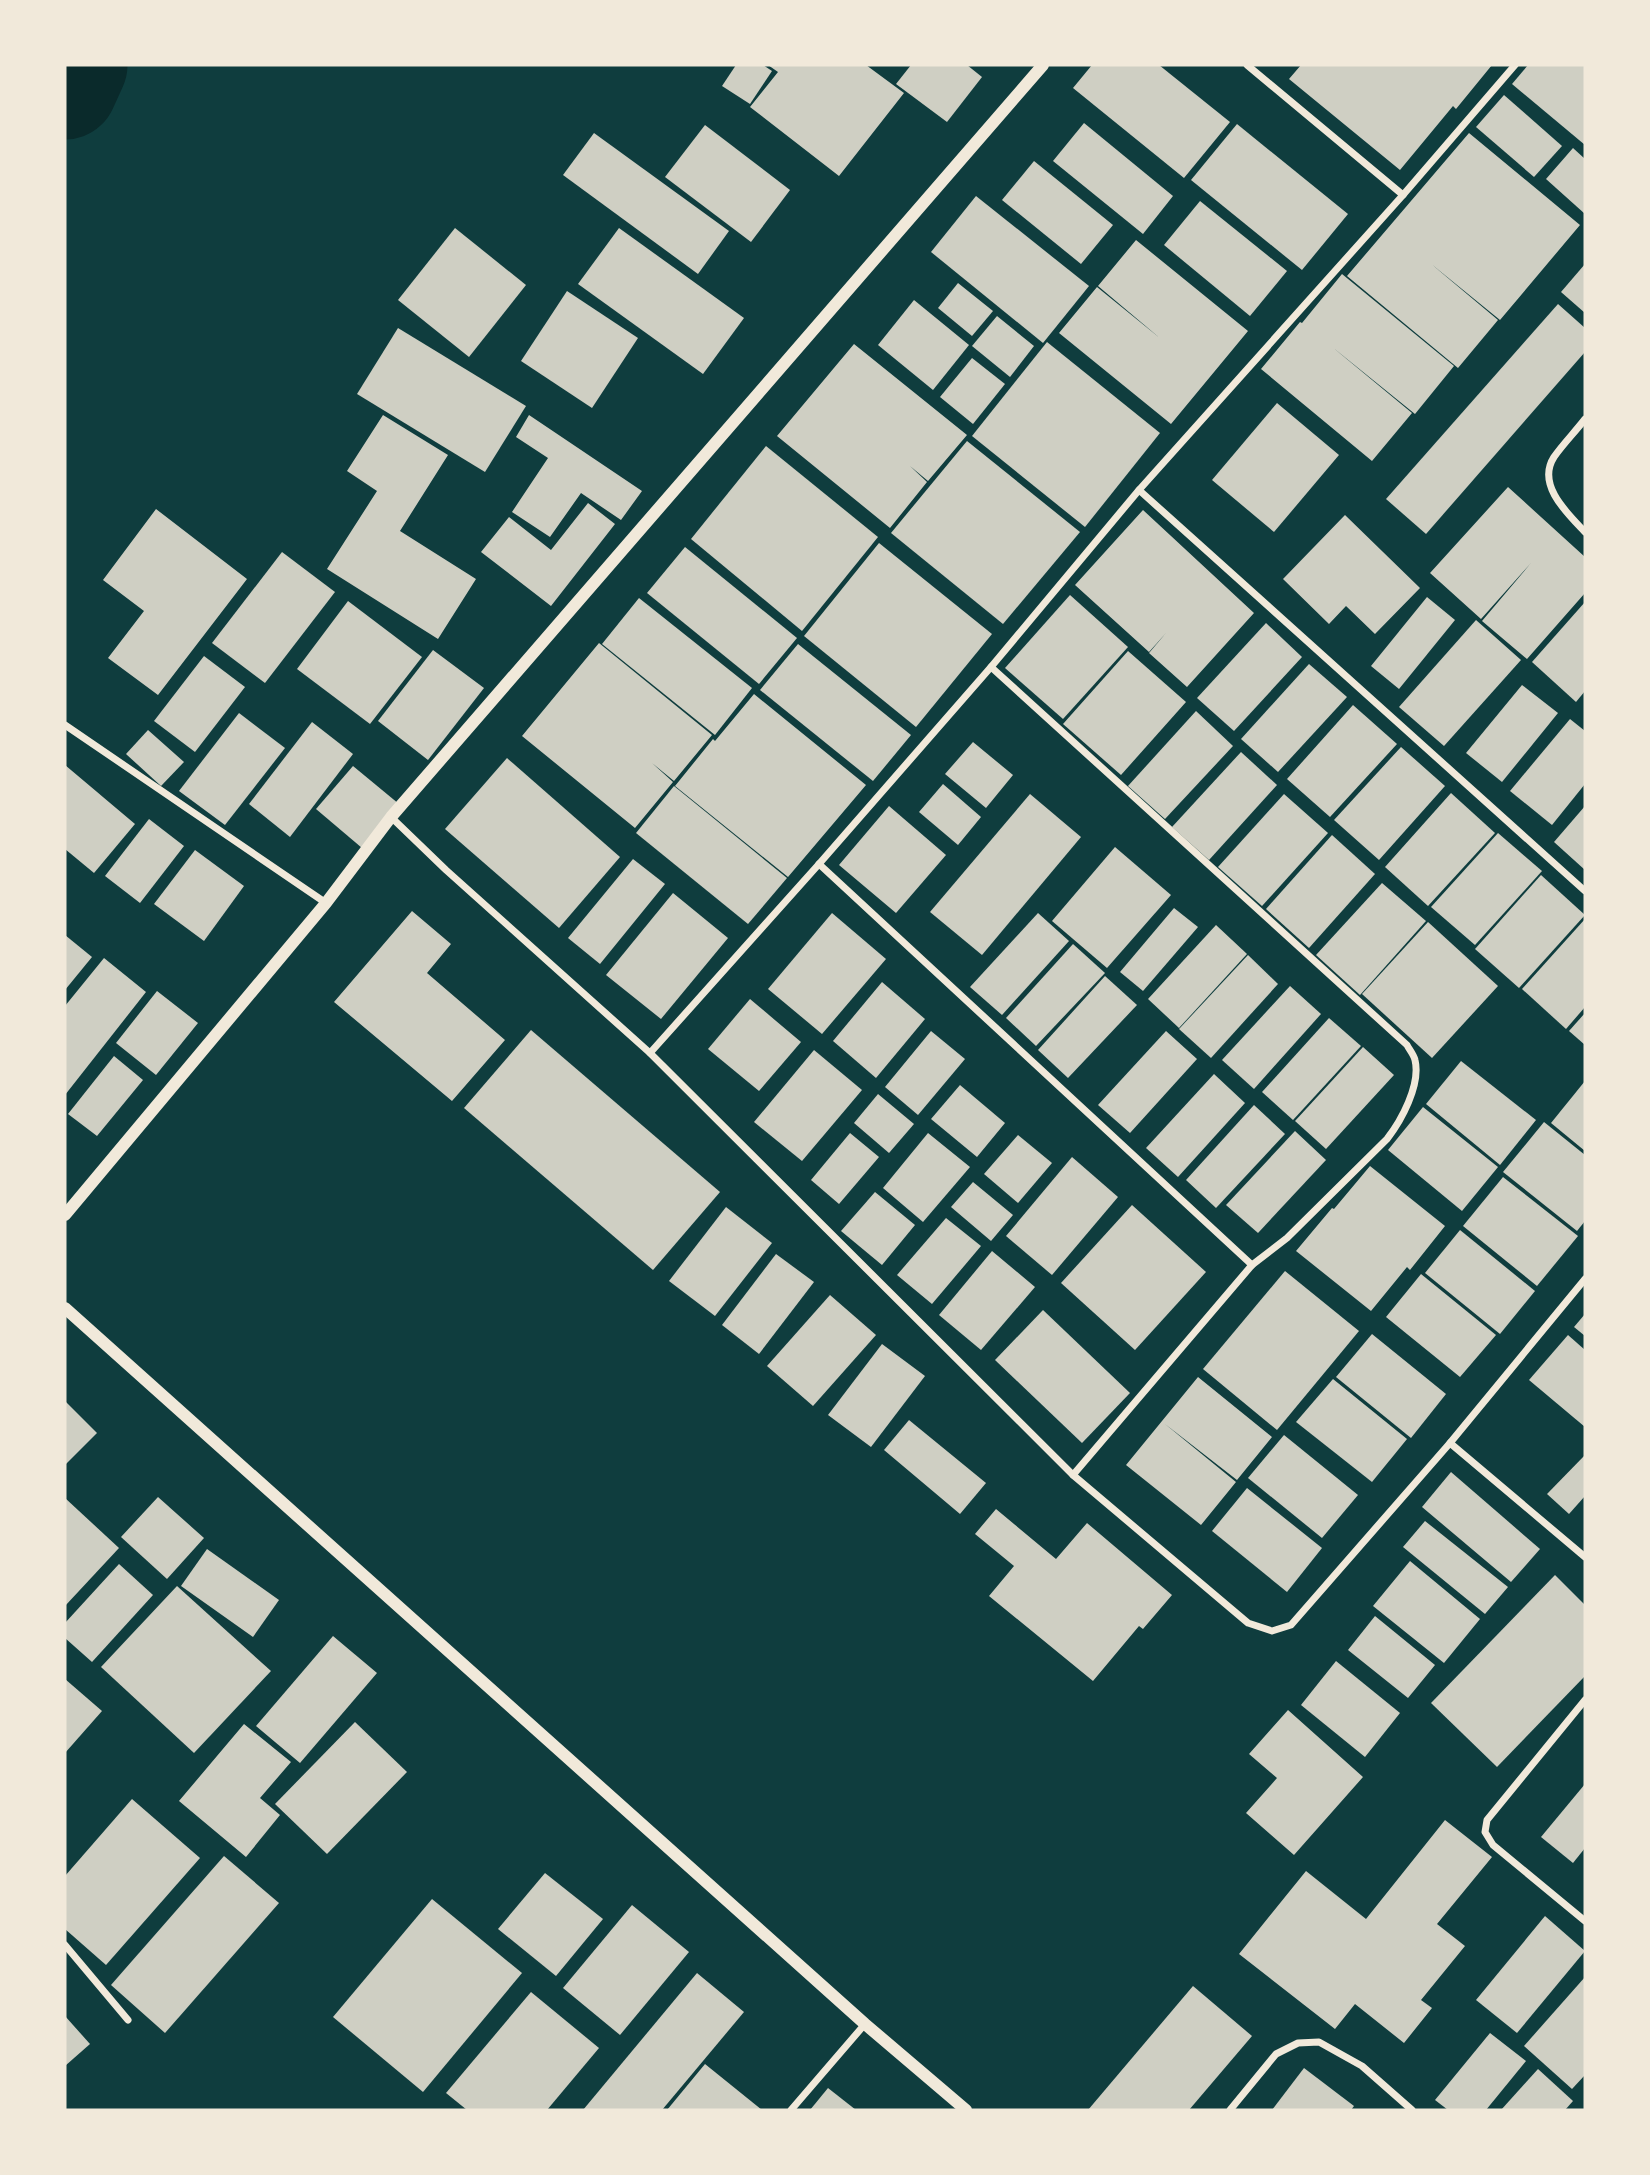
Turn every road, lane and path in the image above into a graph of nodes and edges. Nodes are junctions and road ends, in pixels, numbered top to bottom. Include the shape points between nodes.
1 (1044, 65) edge
2 (1247, 65) edge
3 (1515, 65) edge
4 (1403, 195) junction
5 (1585, 419) edge
6 (1139, 490) junction
7 (1585, 532) edge
8 (991, 667) junction
9 (65, 725) edge
10 (391, 817) junction
11 (819, 864) junction
12 (1585, 891) edge
13 (326, 903) junction
14 (650, 1052) junction
15 (65, 1215) edge
16 (1252, 1265) junction
17 (1585, 1279) edge
18 (65, 1308) edge
19 (1450, 1443) junction
20 (1073, 1475) junction
21 (1585, 1557) edge
22 (1585, 1700) edge
23 (1585, 1921) edge
24 (65, 1945) edge
25 (128, 2020) dead end
26 (864, 2024) junction
27 (791, 2110) edge
28 (967, 2110) edge
29 (1230, 2110) edge
30 (1412, 2110) edge

1 - 10 street
2 - 4 street
3 - 4 street
4 - 6 street
5 - 7 street via 1552,460 1549,475 1552,493
6 - 8 street
6 - 12 street
8 - 11 street
8 - 16 street via 1407,1045 1415,1059 1408,1104 1387,1139 1287,1238
9 - 13 street
10 - 13 street
10 - 14 street
11 - 14 street
11 - 16 street
13 - 15 street
14 - 20 street
16 - 20 street
17 - 19 street
18 - 26 street
19 - 20 street via 1291,1625 1272,1632 1248,1623
19 - 21 street
22 - 23 street via 1487,1820 1485,1832 1493,1845
24 - 25 street
26 - 27 street
26 - 28 street
29 - 30 street via 1276,2053 1298,2043 1319,2042 1362,2066

